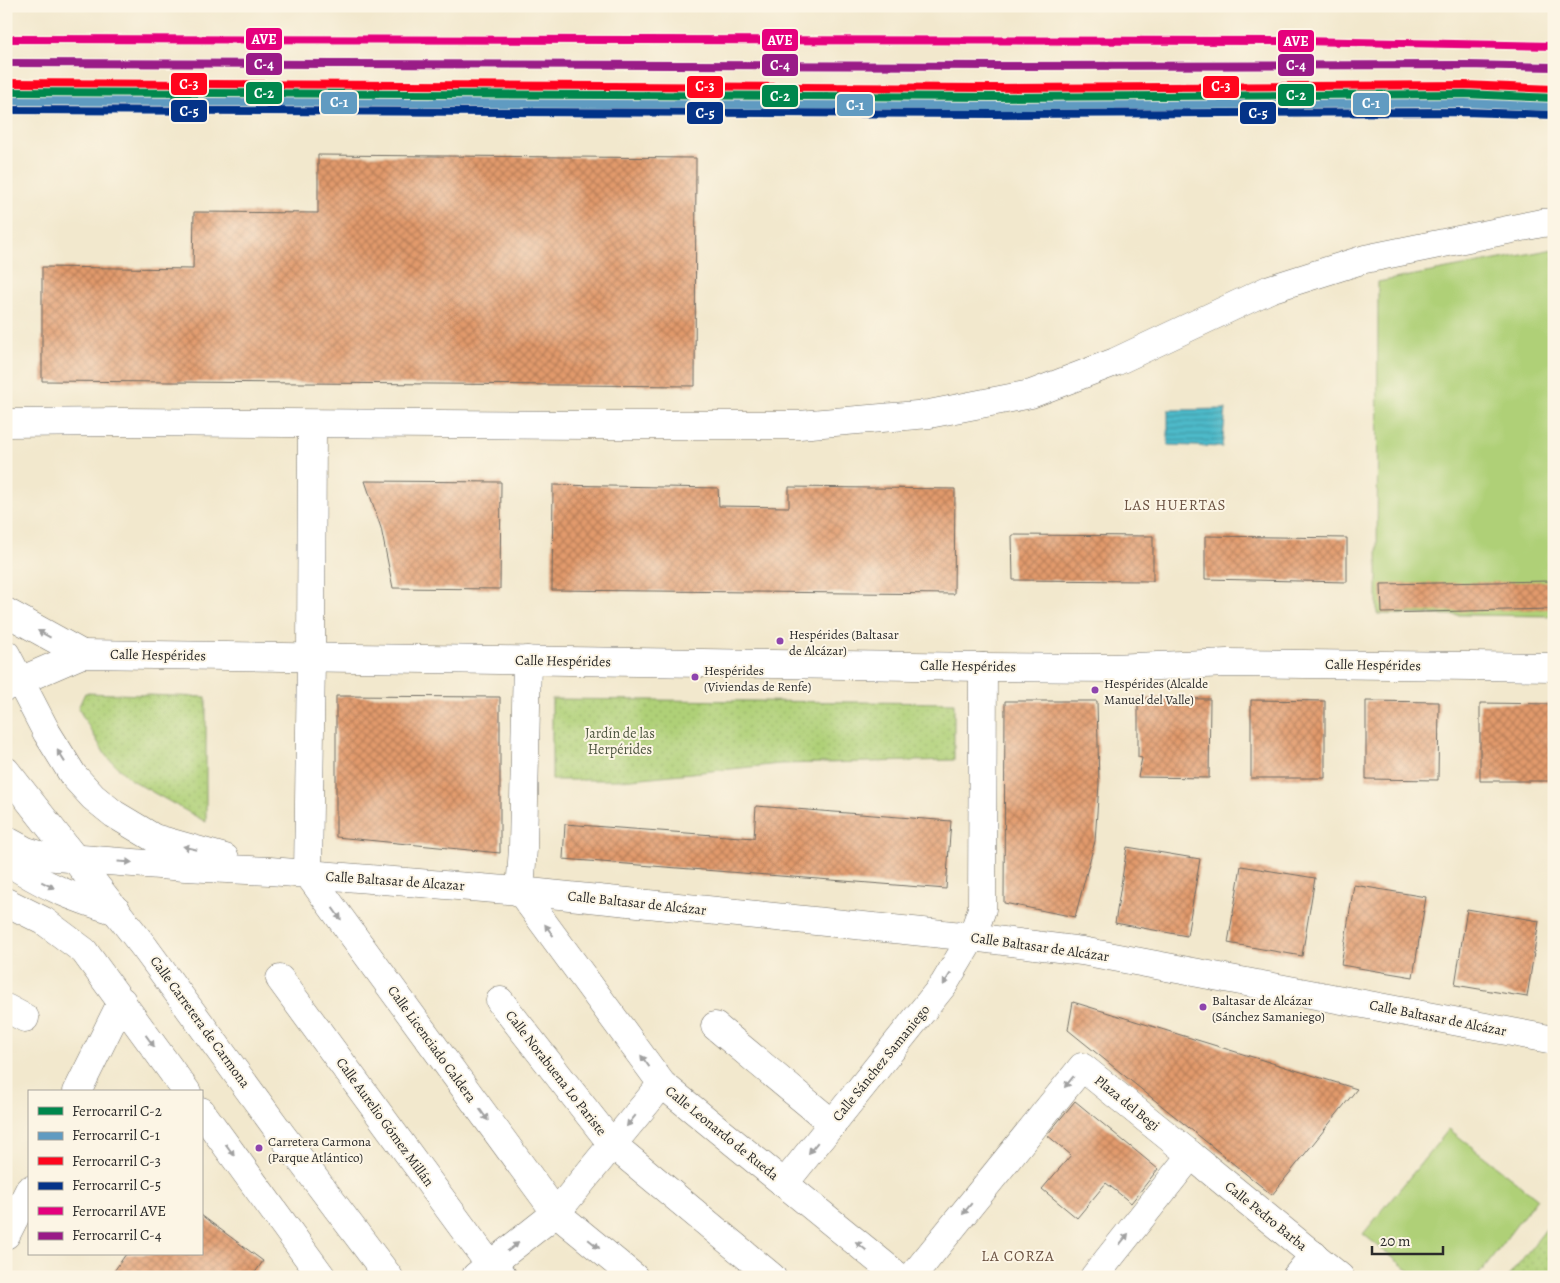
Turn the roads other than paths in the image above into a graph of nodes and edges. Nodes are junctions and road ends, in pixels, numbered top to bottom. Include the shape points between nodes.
1 (1554, 222) edge
2 (6, 423) edge
3 (312, 424) junction
4 (6, 612) edge
5 (6, 654) edge
6 (82, 654) junction
7 (311, 658) junction
8 (526, 660) junction
9 (984, 667) junction
10 (1554, 667) edge
11 (13, 684) edge
12 (47, 733) junction
13 (6, 771) edge
14 (6, 840) edge
15 (76, 859) junction
16 (6, 860) edge
17 (270, 870) junction
18 (308, 874) junction
19 (520, 891) junction
20 (6, 902) edge
21 (117, 911) junction
22 (972, 937) junction
23 (280, 979) dead end
24 (500, 1001) dead end
25 (122, 1002) junction
26 (715, 1026) dead end
27 (1554, 1040) edge
28 (662, 1084) junction
29 (78, 1090) edge
30 (186, 1090) edge
31 (202, 1112) edge
32 (833, 1124) junction
33 (612, 1144) junction
34 (1191, 1155) junction
35 (784, 1184) junction
36 (28, 1192) edge
37 (556, 1213) junction
38 (6, 1235) edge
39 (1314, 1255) junction
40 (489, 1273) edge
41 (322, 1277) edge
42 (389, 1277) edge
43 (634, 1277) edge
44 (772, 1277) edge
45 (899, 1277) edge
46 (912, 1277) edge
47 (1094, 1277) edge
48 (1296, 1277) edge
49 (1340, 1277) edge

1 - 3 street via 1365,259 1270,290 1115,362 1031,394 929,414 799,424
2 - 3 street
3 - 7 street
6 -> 4 street
5 - 11 street
6 - 7 street, Calle Hespérides
6 - 11 street
6 - 12 street via 50,679 44,691
7 - 8 street, Calle Hespérides
7 - 18 street
8 - 9 street, Calle Hespérides
8 - 19 street
9 - 10 street, Calle Hespérides via 1112,668 1227,663
9 - 22 street, Calle Sánchez Samaniego via 982,909
11 - 12 street
17 -> 12 street via 154,838 114,814 73,775
13 - 15 street, Calle Carretera de Carmona
14 - 15 street via 42,856
15 -> 17 street
15 - 21 street, Calle Carretera de Carmona
16 -> 21 street via 50,887
17 - 18 street, Calle Baltasar de Alcazar
18 - 19 street, Calle Baltasar de Alcazar
18 -> 37 street, Calle Licenciado Caldera
19 - 22 street, Calle Baltasar de Alcázar
28 -> 19 street, Calle Leonardo de Rueda
20 - 25 street via 44,921 84,951
21 - 42 street, Calle Carretera de Carmona
22 - 27 street, Calle Baltasar de Alcázar via 1082,951
22 -> 32 street, Calle Sánchez Samaniego via 944,984
23 - 40 street, Calle Aurelio Gómez Millán
24 - 33 street, Calle Norabuena Lo Pariste
25 - 29 street
25 -> 30 street
26 - 32 street
28 -> 33 street
28 - 35 street, Calle Leonardo de Rueda
31 -> 41 street
32 -> 35 street, Calle Sánchez Samaniego
33 - 37 street
33 - 44 street, Calle Norabuena Lo Pariste
34 - 39 street, Calle Pedro Barba
34 -> 46 street, Plaza del Begi via 1082,1067
47 -> 34 street
45 -> 35 street, Calle Leonardo de Rueda
36 - 38 street
40 -> 37 street
37 -> 43 street, Calle Licenciado Caldera
39 - 48 street
39 - 49 street, Calle Pedro Barba

